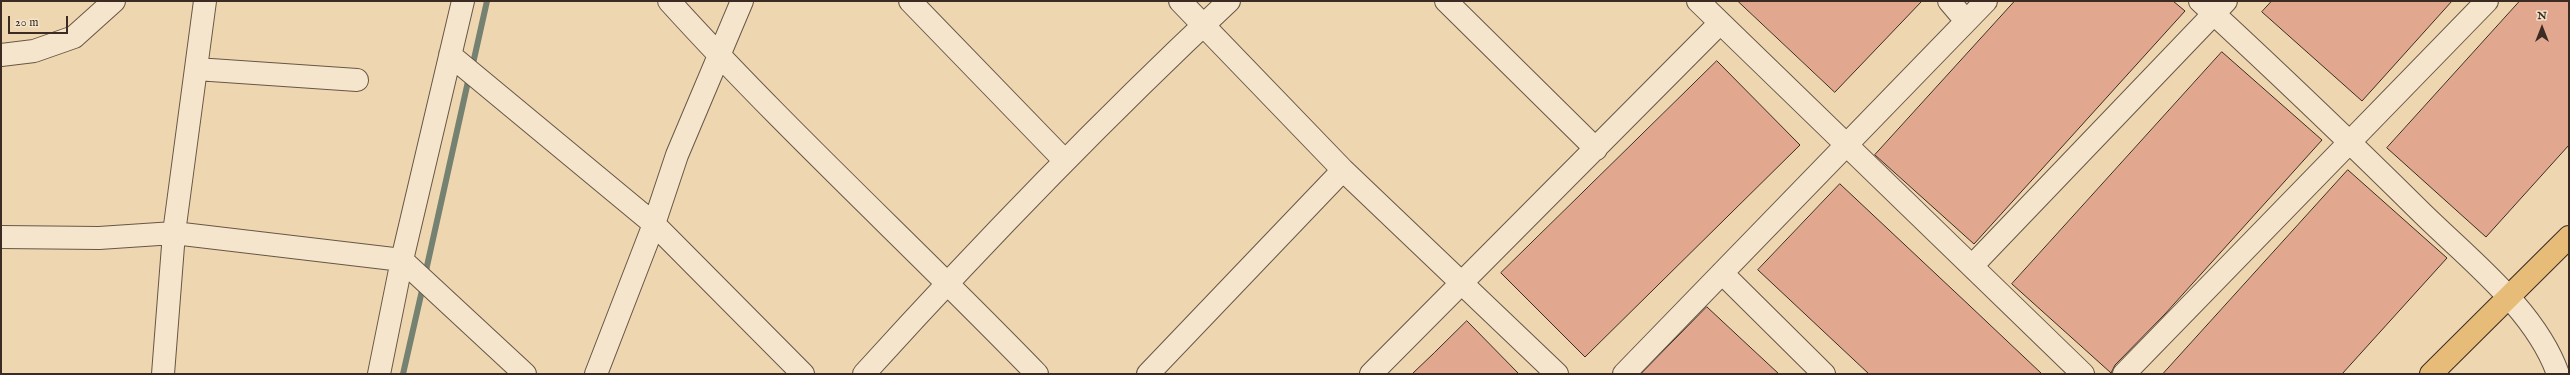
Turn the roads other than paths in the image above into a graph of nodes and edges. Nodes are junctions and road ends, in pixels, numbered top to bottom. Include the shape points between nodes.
1 (114, 1) edge
2 (205, 1) edge
3 (462, 1) edge
4 (668, 1) edge
5 (742, 1) edge
6 (910, 1) edge
7 (1180, 1) edge
8 (1229, 1) edge
9 (1446, 1) edge
10 (1698, 1) edge
11 (1949, 1) edge
12 (1986, 1) edge
13 (2488, 1) edge
14 (2214, 5) edge
15 (1966, 21) junction
16 (1720, 23) junction
17 (1203, 25) junction
18 (1, 55) edge
19 (450, 55) junction
20 (718, 56) junction
21 (196, 69) junction
22 (357, 80) dead end
23 (2350, 142) junction
24 (1846, 145) junction
25 (1596, 149) junction
26 (1065, 161) junction
27 (1343, 170) junction
28 (654, 224) junction
29 (174, 233) junction
30 (1, 237) edge
31 (2569, 237) edge
32 (402, 260) junction
33 (1973, 265) junction
34 (1722, 273) junction
35 (948, 282) junction
36 (1460, 282) junction
37 (2509, 299) junction
38 (163, 374) edge
39 (379, 374) edge
40 (525, 374) edge
41 (596, 374) edge
42 (803, 374) edge
43 (864, 374) edge
44 (1037, 374) edge
45 (1148, 374) edge
46 (1371, 374) edge
47 (1557, 374) edge
48 (1624, 374) edge
49 (1824, 374) edge
50 (2083, 374) edge
51 (2124, 374) edge
52 (2431, 374) edge
53 (2558, 374) edge

1 - 18 street via 74,37 34,51
2 - 21 street
3 - 19 street
4 - 20 street
5 - 20 street
6 - 26 street
7 - 17 street
8 - 17 street
9 - 25 street
10 - 16 street
11 - 15 street
12 - 15 street
13 - 23 street
14 - 23 street
14 - 33 street
15 - 24 street
16 - 24 street
16 - 25 street
17 - 26 street
17 - 27 street
19 - 28 street
19 - 32 street
20 - 28 street via 677,155
20 - 35 street
21 - 22 street
21 - 29 street
23 - 37 street
23 - 51 street
24 - 33 street
24 - 34 street
25 - 36 street
26 - 35 street
27 - 36 street
27 - 45 street
28 - 41 street
28 - 42 street
29 - 30 street via 99,238
29 - 32 street
29 - 38 street
31 - 37 main road
32 - 39 street
32 - 40 street
33 - 50 street
34 - 48 street
34 - 49 street
35 - 43 street
35 - 44 street
36 - 46 street
36 - 47 street
37 - 52 main road
37 - 53 street via 2548,349

